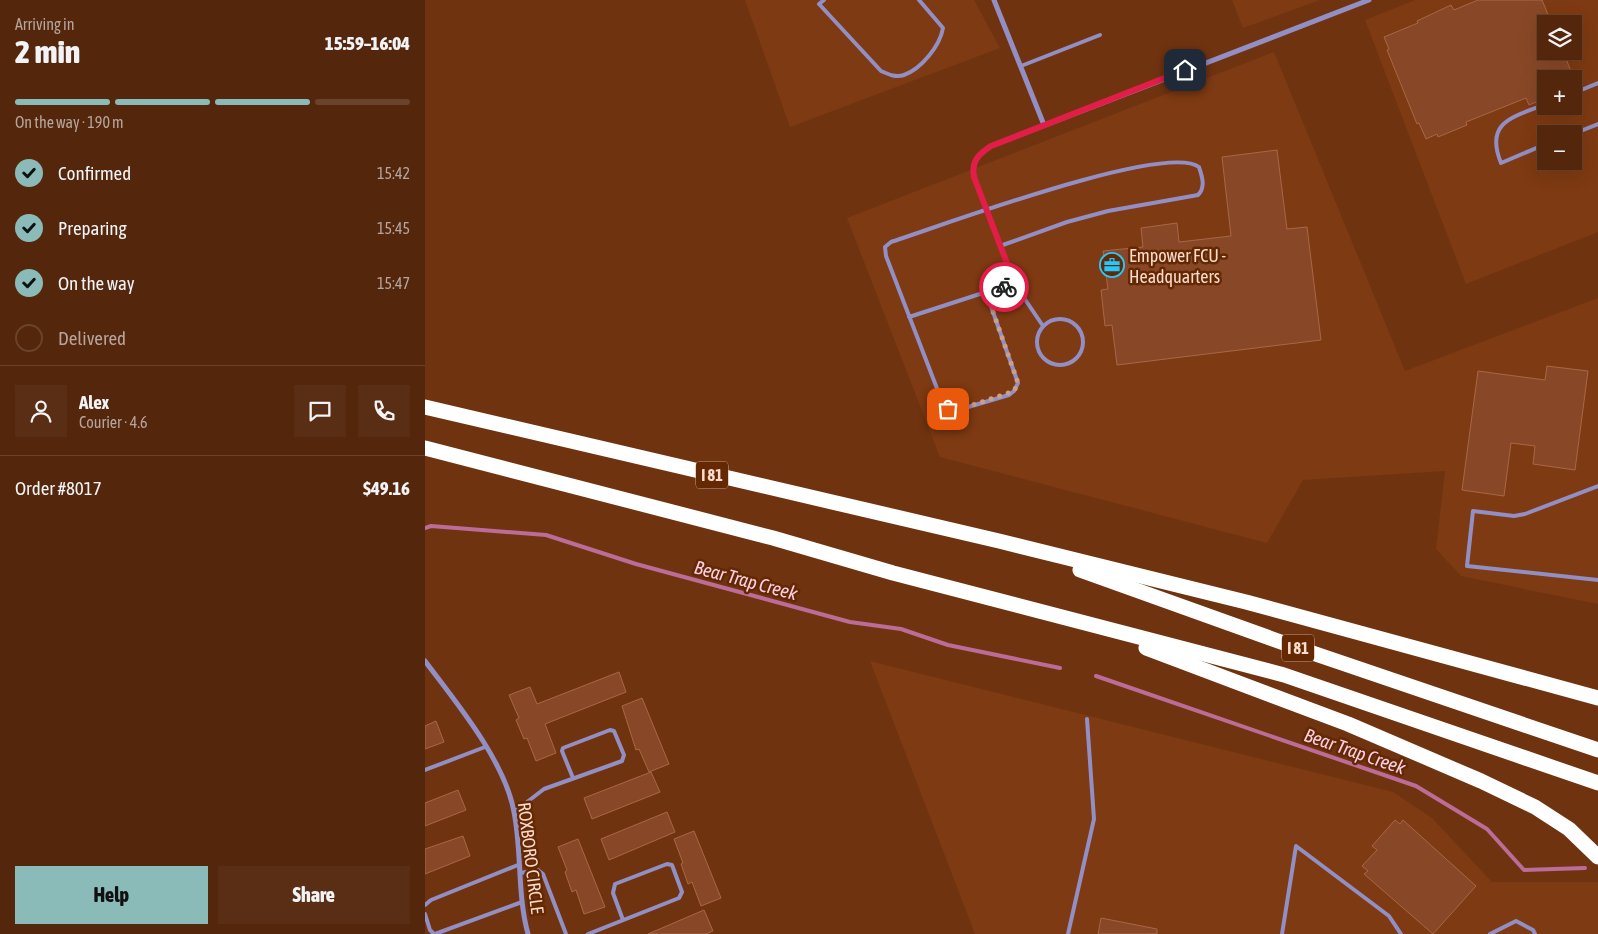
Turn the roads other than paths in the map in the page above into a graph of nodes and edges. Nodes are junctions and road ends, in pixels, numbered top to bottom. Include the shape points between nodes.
1 (815, 0) edge
2 (824, 0) edge
3 (919, 0) edge
4 (994, 0) edge
5 (1369, 0) edge
6 (819, 4) junction
7 (1100, 35) dead end
8 (1021, 66) junction
9 (1598, 83) edge
10 (1582, 90) edge
11 (1537, 108) edge
12 (1598, 124) edge
13 (1044, 125) junction
14 (1582, 130) edge
15 (1537, 148) edge
16 (974, 177) joint
17 (986, 210) junction
18 (1000, 246) junction
19 (1015, 284) junction
20 (986, 292) junction
21 (909, 317) junction
22 (1043, 326) junction
23 (425, 408) edge
24 (425, 448) edge
25 (1598, 486) edge
26 (999, 541) junction
27 (1598, 580) edge
28 (1070, 619) junction
29 (425, 661) edge
30 (1598, 698) edge
31 (1087, 718) dead end
32 (485, 747) junction
33 (1598, 750) edge
34 (425, 770) edge
35 (573, 778) junction
36 (1598, 783) edge
37 (514, 812) junction
38 (1598, 857) edge
39 (518, 865) junction
40 (520, 873) junction
41 (522, 902) junction
42 (425, 905) edge
43 (425, 914) edge
44 (623, 920) junction
45 (435, 934) edge
46 (529, 934) edge
47 (566, 934) edge
48 (588, 934) edge
49 (1068, 934) edge
50 (1282, 934) edge
51 (1401, 934) edge
52 (1490, 934) edge
53 (1535, 934) edge

1 - 6 lane
2 - 6 lane
3 - 6 lane via 943,28 941,39 919,66 903,75 893,76 881,71
4 - 8 street
5 - 13 street
7 - 8 lane
8 - 13 street
9 - 10 lane
11 - 15 lane via 1505,122 1496,132 1495,141 1501,163
12 - 14 lane
13 - 16 street via 991,146 978,155 973,165
16 - 17 lane
17 - 18 lane
17 - 18 lane via 1082,178 1186,162 1199,167 1203,189 1194,197 1108,211
17 - 21 lane via 891,242 885,247
18 - 19 lane
19 - 20 lane
19 - 22 lane
20 - 21 lane
20 - 21 lane via 1018,383 1009,394 958,410 948,409 943,404
22 - 22 lane via 1037,344 1045,360 1062,366 1078,358 1084,341 1076,325 1059,319
23 - 26 highway, I 81
24 - 28 highway, I 81
25 - 27 lane via 1525,514 1514,516 1473,511 1467,566
26 - 30 highway via 1246,602
26 - 33 highway, I 81 via 1292,646
28 - 36 highway, I 81 via 1284,676
28 - 38 highway via 1348,724 1481,781 1535,807 1569,829
29 - 32 street, ROXBORO CIRCLE
31 - 49 lane via 1094,819
32 - 34 lane
32 - 37 street, ROXBORO CIRCLE via 508,792
35 - 35 lane via 622,761 624,755 614,731 563,748
35 - 37 lane via 544,789
37 - 39 street, ROXBORO CIRCLE
39 - 40 street, ROXBORO CIRCLE
39 - 42 lane
40 - 41 street, ROXBORO CIRCLE
40 - 47 lane via 538,870 543,874
41 - 45 lane
41 - 46 street, ROXBORO CIRCLE
43 - 45 lane via 430,930
44 - 44 lane via 679,898 681,892 672,865 667,864 615,884 613,894
44 - 48 lane
50 - 51 lane via 1296,846 1389,916
52 - 53 lane via 1516,922

